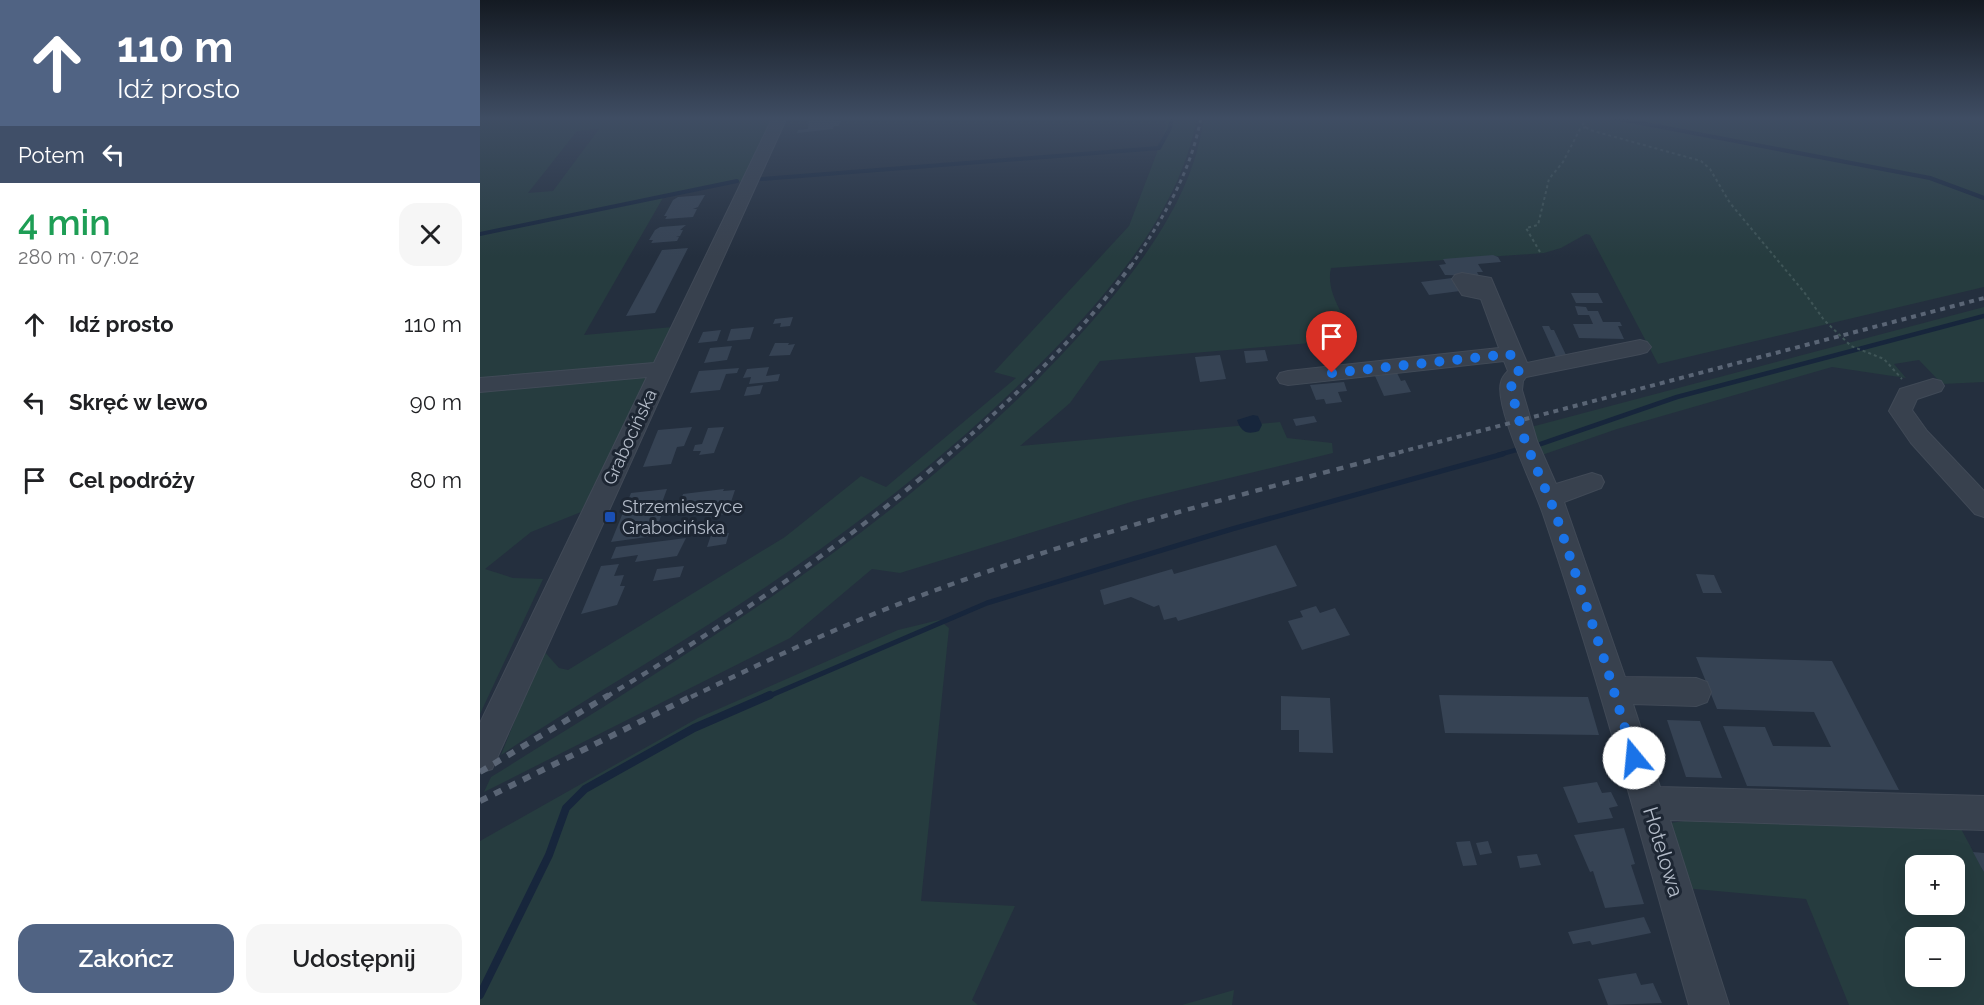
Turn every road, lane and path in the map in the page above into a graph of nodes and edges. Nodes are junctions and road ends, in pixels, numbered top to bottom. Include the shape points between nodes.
1 (758, 164) edge
2 (1561, 164) edge
3 (1704, 164) edge
4 (1540, 252) dead end
5 (1488, 294) dead end
6 (1640, 347) dead end
7 (1515, 363) junction
8 (661, 369) junction
9 (1288, 378) dead end
10 (480, 385) edge
11 (1933, 386) dead end
12 (1908, 393) junction
13 (1592, 482) dead end
14 (1547, 494) junction
15 (1984, 507) edge
16 (1614, 690) junction
17 (1696, 692) dead end
18 (480, 758) edge
19 (1648, 803) junction
20 (1984, 813) edge
21 (1709, 1005) edge

1 - 8 street, Grabocińska
2 - 4 path via 1549,179 1538,225 1526,228
3 - 12 path via 1730,203 1824,320 1851,346 1884,359 1907,383
5 - 7 street
6 - 7 street
7 - 9 street
7 - 14 street, Hotelowa via 1511,390 1527,448
8 - 10 street
8 - 18 street, Grabocińska
11 - 12 street
12 - 15 street via 1900,411
13 - 14 street via 1564,493
14 - 16 street, Hotelowa
16 - 17 street
16 - 19 street, Hotelowa
19 - 20 street
19 - 21 street, Hotelowa

